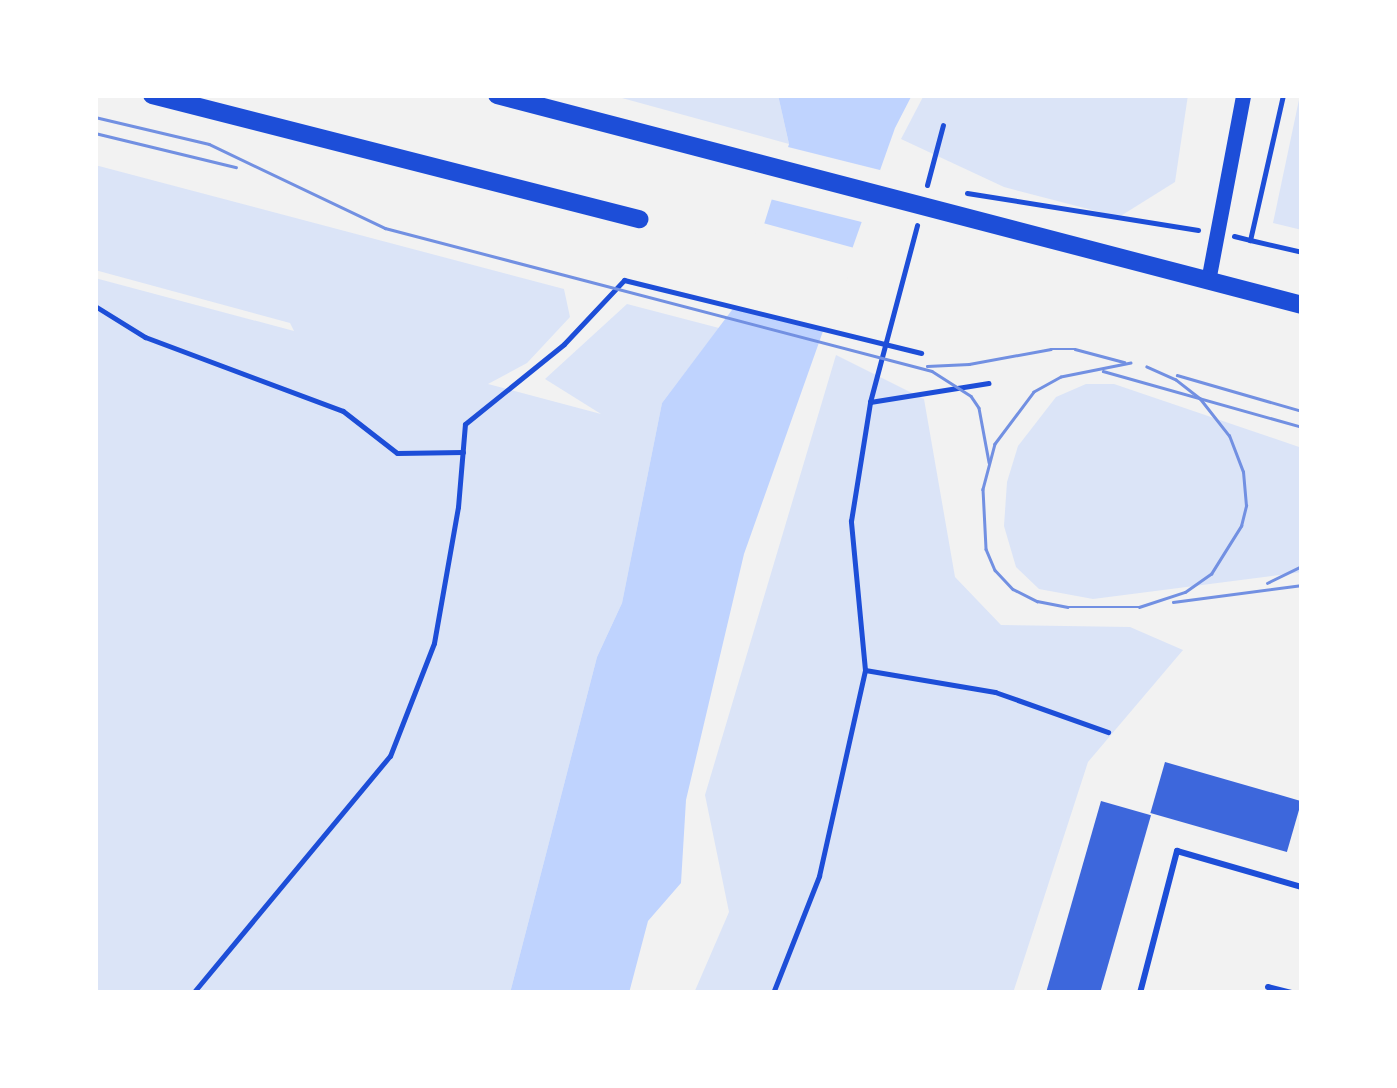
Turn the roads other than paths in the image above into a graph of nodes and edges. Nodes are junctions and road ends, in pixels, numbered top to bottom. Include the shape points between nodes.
1 (152, 95) edge
2 (498, 95) edge
3 (1243, 95) edge
4 (638, 219) dead end
5 (1208, 281) junction
6 (1272, 297) junction
7 (1302, 304) edge
8 (1302, 319) edge
9 (1302, 887) edge
10 (1268, 987) dead end
11 (1140, 993) edge
12 (1292, 993) edge

1 - 4 main road
2 - 5 main road
3 - 5 main road
5 - 6 main road
6 - 7 main road
6 - 8 main road
9 - 11 lane via 1177,851
10 - 12 lane

